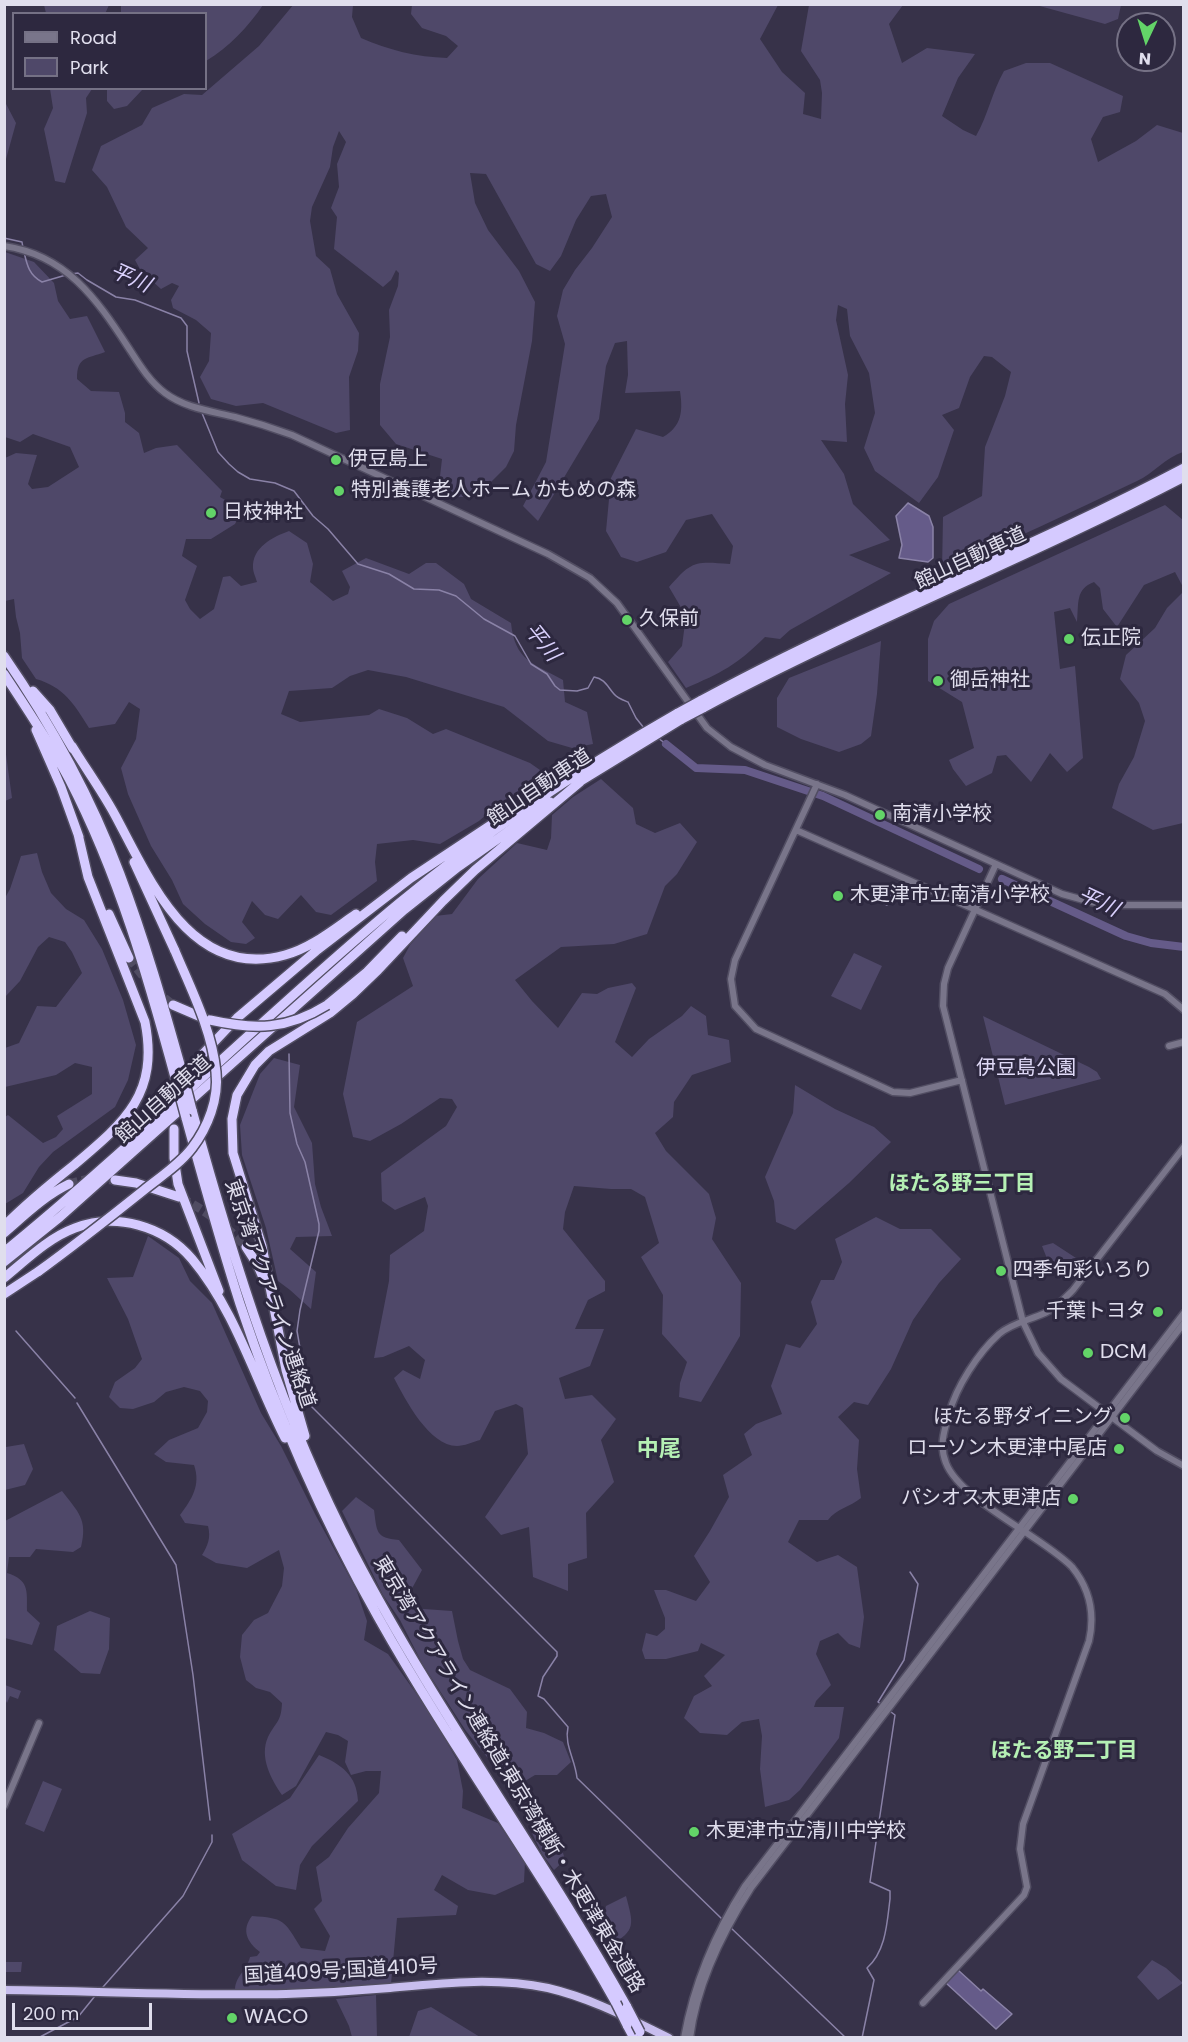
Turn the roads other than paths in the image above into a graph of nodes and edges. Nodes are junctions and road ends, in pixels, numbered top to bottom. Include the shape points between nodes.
1 (4, 246) edge
2 (1184, 468) edge
3 (1184, 477) edge
4 (4, 650) edge
5 (4, 656) edge
6 (4, 674) edge
7 (20, 696) junction
8 (702, 704) junction
9 (72, 746) junction
10 (578, 778) junction
11 (815, 787) junction
12 (796, 830) junction
13 (78, 834) junction
14 (994, 867) junction
15 (475, 870) junction
16 (388, 896) junction
17 (1184, 905) edge
18 (975, 909) junction
19 (129, 958) tunnel mouth
20 (173, 1005) tunnel mouth
21 (1184, 1010) edge
22 (1184, 1042) edge
23 (1169, 1046) dead end
24 (199, 1058) tunnel mouth
25 (179, 1078) junction
26 (962, 1080) junction
27 (174, 1129) dead end
28 (1184, 1147) edge
29 (115, 1180) tunnel mouth
30 (69, 1184) tunnel mouth
31 (178, 1197) tunnel mouth
32 (4, 1226) edge
33 (4, 1233) edge
34 (246, 1247) tunnel mouth
35 (4, 1252) edge
36 (4, 1262) edge
37 (4, 1278) edge
38 (4, 1294) edge
39 (1184, 1312) edge
40 (276, 1319) junction
41 (1023, 1322) junction
42 (1184, 1323) edge
43 (234, 1329) junction
44 (1108, 1415) junction
45 (1184, 1466) edge
46 (323, 1499) joint
47 (1021, 1529) junction
48 (349, 1553) junction
49 (39, 1724) dead end
50 (4, 1806) edge
51 (4, 1990) edge
52 (922, 2004) dead end
53 (639, 2036) edge
54 (669, 2037) edge
55 (684, 2037) edge
56 (690, 2037) edge

1 - 11 street via 53,262 70,273 103,311 149,377 169,396 187,405 292,435 575,568 618,603 711,732 752,758
2 - 8 highway, 館山自動車道 via 833,633
3 - 8 highway, 館山自動車道
4 - 9 highway
5 - 25 highway via 64,751 105,837 143,938
6 - 7 highway
7 - 13 highway
7 - 25 highway via 70,780 112,875
8 - 10 highway, 館山自動車道, bridge
9 - 16 highway via 172,915 195,938 218,950 258,958 286,955 308,946
9 - 38 highway, bridge via 138,869 175,951 214,1055 217,1082 210,1115 183,1159 82,1240
10 - 15 highway
10 - 16 highway via 519,806
10 - 35 highway, 館山自動車道 via 488,836 399,904 104,1168
10 - 36 highway, 館山自動車道 via 404,910 101,1181
11 - 12 street
11 - 14 street via 875,808
12 - 18 street
12 - 26 street via 735,960 731,979 735,1006 747,1021 767,1035 893,1092 910,1093
13 - 19 highway
13 - 32 highway via 88,877 146,1022 148,1066 140,1095 121,1123
14 - 17 street via 1091,902
14 - 18 street
15 - 20 highway, bridge via 441,897 367,972 327,1005 299,1020 264,1027 244,1026 210,1020
15 - 40 highway via 378,970 330,1013 269,1051 241,1087 233,1108 233,1153 262,1246
16 - 24 highway via 237,1018
18 - 21 street via 1165,994
18 - 26 street via 944,984 945,1015
22 - 23 street
25 - 46 highway, 東京湾アクアライン連絡道, bridge via 248,1301
26 - 41 street
27 - 43 highway via 178,1184
28 - 41 street via 1073,1290 1053,1308
29 - 31 highway
30 - 33 highway via 43,1199
34 - 40 highway via 262,1273
37 - 43 highway via 75,1228 108,1221 130,1223 166,1237 184,1251 208,1282
39 - 44 street
40 - 48 highway via 299,1420
41 - 44 street via 1033,1345 1050,1368
41 - 47 street via 993,1340 957,1390 942,1443 945,1461 956,1479
42 - 44 street
43 - 48 highway via 312,1500
44 - 45 street
44 - 47 street
46 - 48 highway, 東京湾アクアライン連絡道;東京湾横断・木更津東金道路
47 - 52 street via 1067,1562 1077,1574 1091,1606 1092,1630 1023,1824 1020,1849 1027,1887 1024,1895
47 - 55 street via 745,1886 702,1967
47 - 56 street via 734,1914 716,1949 696,2006
48 - 53 highway, 東京湾アクアライン連絡道;東京湾横断・木更津東金道路, bridge via 573,1913 627,2007
48 - 53 highway, 東京湾アクアライン連絡道;東京湾横断・木更津東金道路, bridge via 383,1626 566,1918 627,2025
49 - 50 street
51 - 54 highway, 国道409号;国道410号 via 284,1994 495,1982 579,1997

